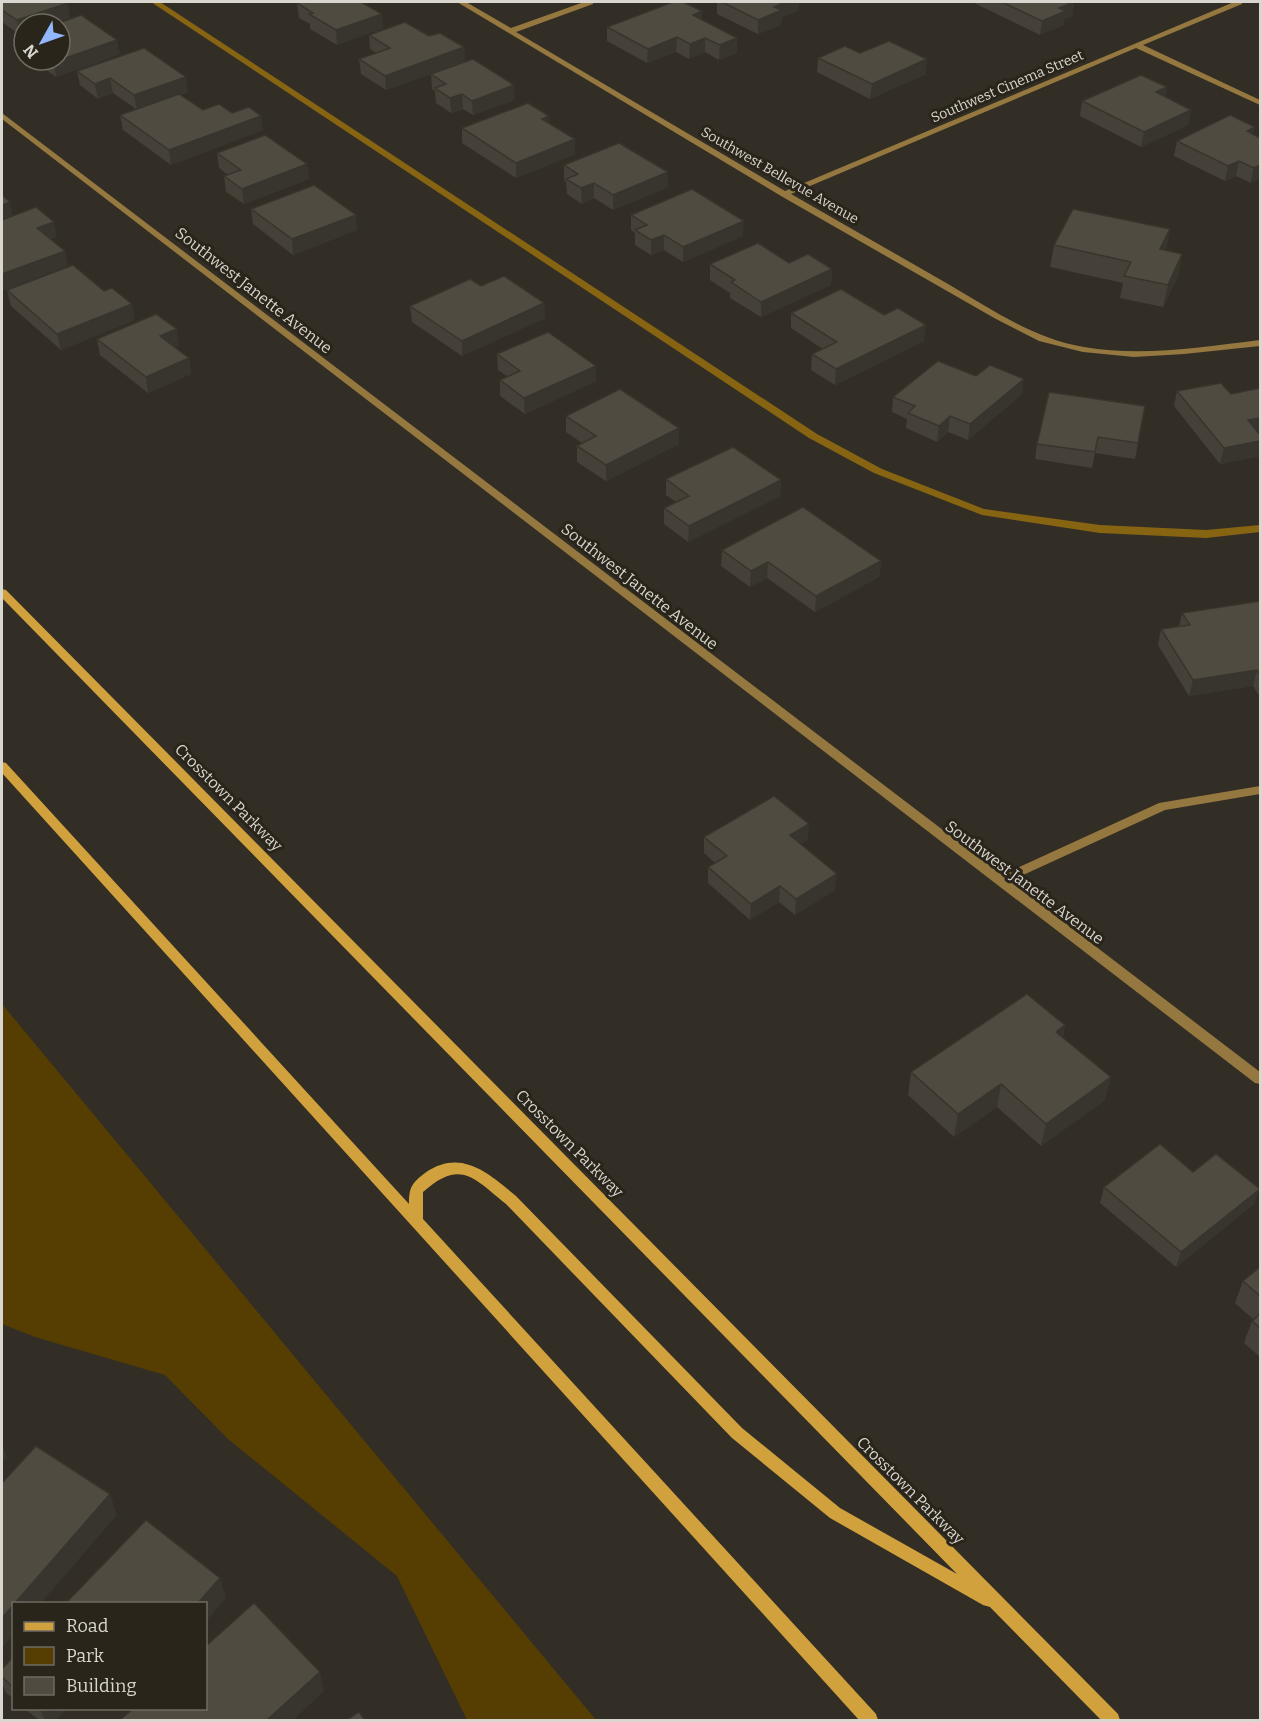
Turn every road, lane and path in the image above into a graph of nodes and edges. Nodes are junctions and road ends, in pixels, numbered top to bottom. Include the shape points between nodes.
1 (461, 2) edge
2 (590, 2) edge
3 (1239, 2) edge
4 (511, 31) junction
5 (1138, 46) junction
6 (1260, 103) edge
7 (2, 115) edge
8 (784, 194) junction
9 (1260, 343) edge
10 (2, 592) edge
11 (2, 766) edge
12 (1260, 790) edge
13 (999, 881) junction
14 (1260, 1079) edge
15 (416, 1222) junction
16 (1003, 1608) junction
17 (870, 1720) edge
18 (1112, 1720) edge

1 - 4 street, Southwest Bellevue Avenue
2 - 4 street
3 - 5 street, Southwest Cinema Street
4 - 8 street, Southwest Bellevue Avenue
5 - 6 street
5 - 8 street, Southwest Cinema Street
7 - 13 street, Southwest Janette Avenue
8 - 9 street, Southwest Bellevue Avenue via 1017,327 1059,344 1133,356
10 - 16 main road, Crosstown Parkway
11 - 15 main road
12 - 13 street via 1163,806
13 - 14 street, Southwest Janette Avenue
15 - 16 main road via 416,1190 431,1174 447,1168 465,1168 483,1177 511,1200 737,1433 835,1513
15 - 17 main road
16 - 18 main road, Crosstown Parkway

